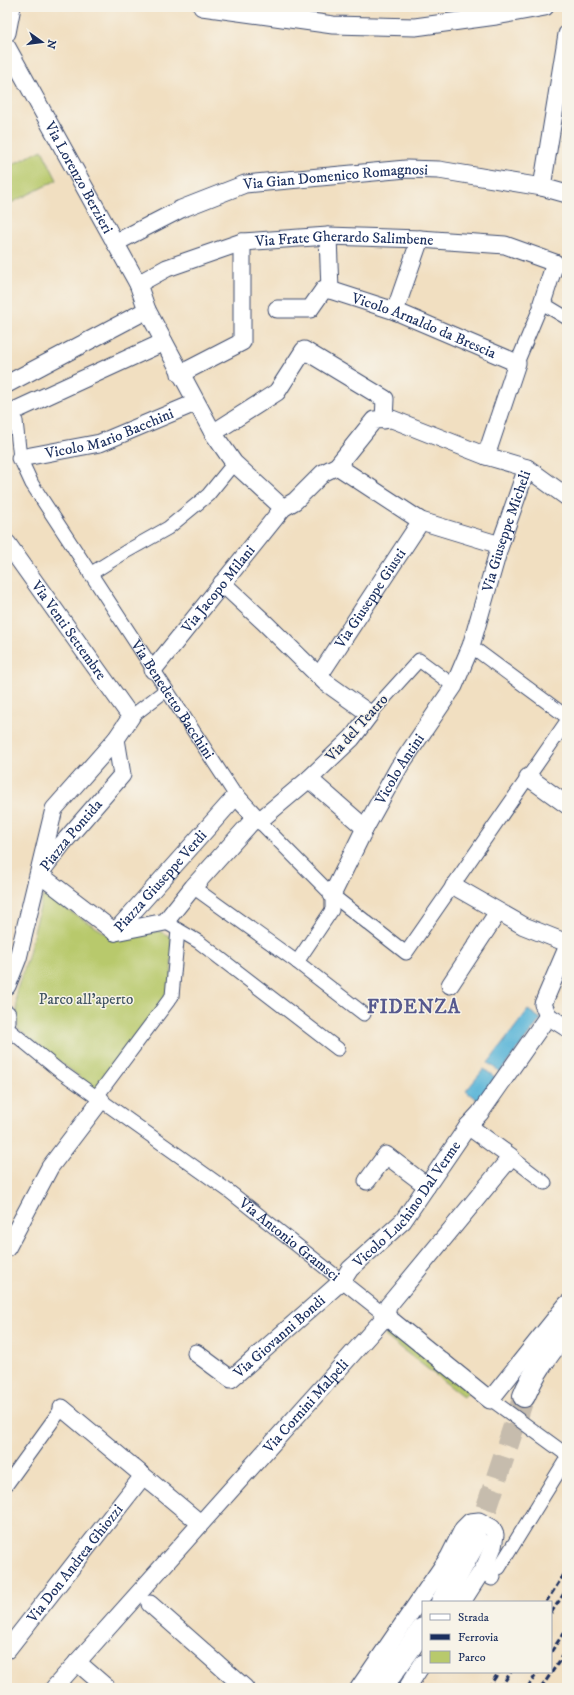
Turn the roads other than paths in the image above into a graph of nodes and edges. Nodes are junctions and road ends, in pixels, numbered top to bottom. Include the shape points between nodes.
1 (12, 7) edge
2 (202, 7) edge
3 (545, 7) edge
4 (7, 33) edge
5 (567, 34) edge
6 (7, 47) edge
7 (542, 187) junction
8 (567, 194) edge
9 (328, 236) junction
10 (420, 239) junction
11 (242, 242) junction
12 (115, 243) junction
13 (138, 284) junction
14 (330, 290) junction
15 (542, 303) junction
16 (277, 309) dead end
17 (147, 310) junction
18 (396, 311) junction
19 (567, 318) edge
20 (164, 342) junction
21 (517, 363) junction
22 (180, 374) junction
23 (7, 384) edge
24 (195, 403) junction
25 (13, 410) edge
26 (384, 420) junction
27 (213, 433) junction
28 (486, 456) junction
29 (20, 458) junction
30 (234, 463) junction
31 (337, 466) junction
32 (527, 468) junction
33 (567, 496) edge
34 (283, 508) junction
35 (421, 521) junction
36 (7, 543) edge
37 (500, 545) junction
38 (90, 574) junction
39 (222, 583) junction
40 (471, 646) junction
41 (153, 670) junction
42 (319, 676) junction
43 (454, 686) junction
44 (166, 690) junction
45 (370, 714) junction
46 (131, 717) junction
47 (567, 717) edge
48 (567, 721) edge
49 (116, 739) junction
50 (528, 777) junction
51 (309, 779) junction
52 (236, 796) junction
53 (567, 805) edge
54 (258, 819) junction
55 (365, 828) junction
56 (39, 874) junction
57 (454, 886) junction
58 (193, 887) junction
59 (332, 895) junction
60 (498, 912) junction
61 (172, 926) junction
62 (114, 932) junction
63 (567, 943) edge
64 (567, 948) edge
65 (297, 962) junction
66 (450, 985) dead end
67 (7, 986) edge
68 (7, 1014) edge
69 (364, 1014) dead end
70 (548, 1016) junction
71 (7, 1022) edge
72 (7, 1028) edge
73 (567, 1028) edge
74 (338, 1049) dead end
75 (99, 1098) junction
76 (468, 1126) junction
77 (511, 1157) junction
78 (367, 1181) dead end
79 (544, 1183) dead end
80 (427, 1186) junction
81 (7, 1248) edge
82 (342, 1280) junction
83 (567, 1304) edge
84 (386, 1316) junction
85 (567, 1330) edge
86 (196, 1353) dead end
87 (524, 1396) tunnel mouth
88 (490, 1400) junction
89 (62, 1408) joint
90 (567, 1456) edge
91 (143, 1476) junction
92 (7, 1484) edge
93 (200, 1523) junction
94 (476, 1540) tunnel mouth
95 (492, 1570) junction
96 (443, 1601) edge
97 (463, 1601) edge
98 (476, 1601) edge
99 (150, 1604) dead end
100 (422, 1630) edge
101 (7, 1650) edge
102 (77, 1662) junction
103 (422, 1665) edge
104 (428, 1673) edge
105 (54, 1688) edge
106 (107, 1688) edge
107 (245, 1688) edge
108 (359, 1688) edge
109 (381, 1688) edge
110 (407, 1688) edge
111 (419, 1688) edge

1 - 4 street
2 - 3 street via 333,26 415,27
5 - 7 street
6 - 12 street, Via Lorenzo Berzieri
7 - 8 street, Via Gian Domenico Romagnosi
7 - 12 street, Via Gian Domenico Romagnosi via 439,170 406,169 245,184 181,209
9 - 10 street, Via Frate Gherardo Salimbene
9 - 11 street, Via Frate Gherardo Salimbene
9 - 14 street
10 - 15 street, Via Frate Gherardo Salimbene via 505,245 555,263
10 - 18 street
11 - 13 street, Via Frate Gherardo Salimbene via 167,268
11 - 22 street via 242,342
12 - 13 street, Via Lorenzo Berzieri
13 - 17 street, Via Lorenzo Berzieri
14 - 16 street via 324,289 310,309
14 - 18 street, Vicolo Arnaldo da Brescia
15 - 19 street
15 - 21 street
17 - 20 street, Via Lorenzo Berzieri
17 - 23 street
18 - 21 street, Vicolo Arnaldo da Brescia
20 - 22 street, Via Lorenzo Berzieri
20 - 25 street
21 - 28 street
22 - 24 street, Via Lorenzo Berzieri
24 - 27 street, Via Lorenzo Berzieri
24 - 29 street, Vicolo Mario Bacchini via 100,442
25 - 29 street, Via Benedetto Bacchini
26 - 27 street via 385,399 304,350 277,392
26 - 28 street, Via Giuseppe Micheli via 392,420
26 - 31 street via 374,420
27 - 30 street, Via Lorenzo Berzieri
28 - 32 street, Via Giuseppe Micheli
29 - 38 street, Via Benedetto Bacchini via 32,484
30 - 34 street, Via Lorenzo Berzieri
30 - 38 street via 208,495 168,528
31 - 34 street, Via Jacopo Milani via 323,473 295,501
31 - 35 street
32 - 33 street
32 - 37 street, Via Giuseppe Micheli
34 - 39 street, Via Jacopo Milani
35 - 37 street
35 - 42 street, Via Giuseppe Giusti
36 - 46 street, Via Venti Settembre
37 - 40 street, Via Giuseppe Micheli
38 - 41 street, Via Benedetto Bacchini
39 - 41 street, Via Jacopo Milani
39 - 42 street
40 - 43 street, Vicolo Antini
40 - 47 street
41 - 44 street, Via Benedetto Bacchini
42 - 45 street
43 - 45 street, Via del Teatro via 419,660
43 - 55 street, Vicolo Antini via 399,768
44 - 46 street
44 - 52 street, Via Benedetto Bacchini
45 - 51 street, Via del Teatro via 352,738
46 - 49 street, Piazza Pontida
48 - 50 street
49 - 56 street, Piazza Pontida via 54,809
49 - 56 street, Piazza Pontida via 122,775
50 - 53 street
50 - 57 street
51 - 54 street, Via del Teatro
51 - 55 street
52 - 54 street, Via Benedetto Bacchini
52 - 62 street, Piazza Giuseppe Verdi
54 - 58 street, Piazza Giuseppe Verdi
54 - 59 street, Via Benedetto Bacchini
55 - 59 street, Vicolo Antini
56 - 62 street
56 - 67 street via 18,958
57 - 59 street, Via Benedetto Bacchini via 406,953
57 - 60 street
58 - 61 street, Piazza Giuseppe Verdi
58 - 65 street
59 - 65 street via 332,910
60 - 63 street via 524,926
60 - 66 street
61 - 62 street, Piazza Giuseppe Verdi
61 - 74 street via 199,942
61 - 75 street via 172,996
64 - 70 street via 543,1004
65 - 69 street
68 - 71 street
70 - 73 street
70 - 76 street, Vicolo Luchino Dal Verme via 480,1113
72 - 75 street, Via Antonio Gramsci via 57,1069
75 - 81 street via 50,1167
75 - 82 street, Via Antonio Gramsci via 230,1192
76 - 77 street
76 - 80 street, Vicolo Luchino Dal Verme
77 - 79 street
77 - 84 street, Via Cornini Malpeli via 388,1306
78 - 80 street via 386,1155
80 - 82 street, Vicolo Luchino Dal Verme via 403,1221 350,1269
82 - 84 street, Via Antonio Gramsci
82 - 86 street, Via Giovanni Bondi via 231,1379
83 - 88 street
84 - 88 street, Via Antonio Gramsci
84 - 93 street, Via Cornini Malpeli
85 - 87 street via 538,1369
88 - 90 street, Via Antonio Gramsci
89 - 91 street
89 - 92 street
90 - 95 street
91 - 93 street
91 - 101 street, Via Don Andrea Ghiozzi
93 - 102 street, Via Cornini Malpeli
94 - 96 street
95 - 97 street
95 - 98 street
95 - 108 street via 496,1535 492,1528 479,1521 470,1522 463,1529 449,1558
99 - 107 street
100 - 109 street
102 - 105 street, Via Cornini Malpeli
102 - 106 street
103 - 110 street
104 - 111 street

